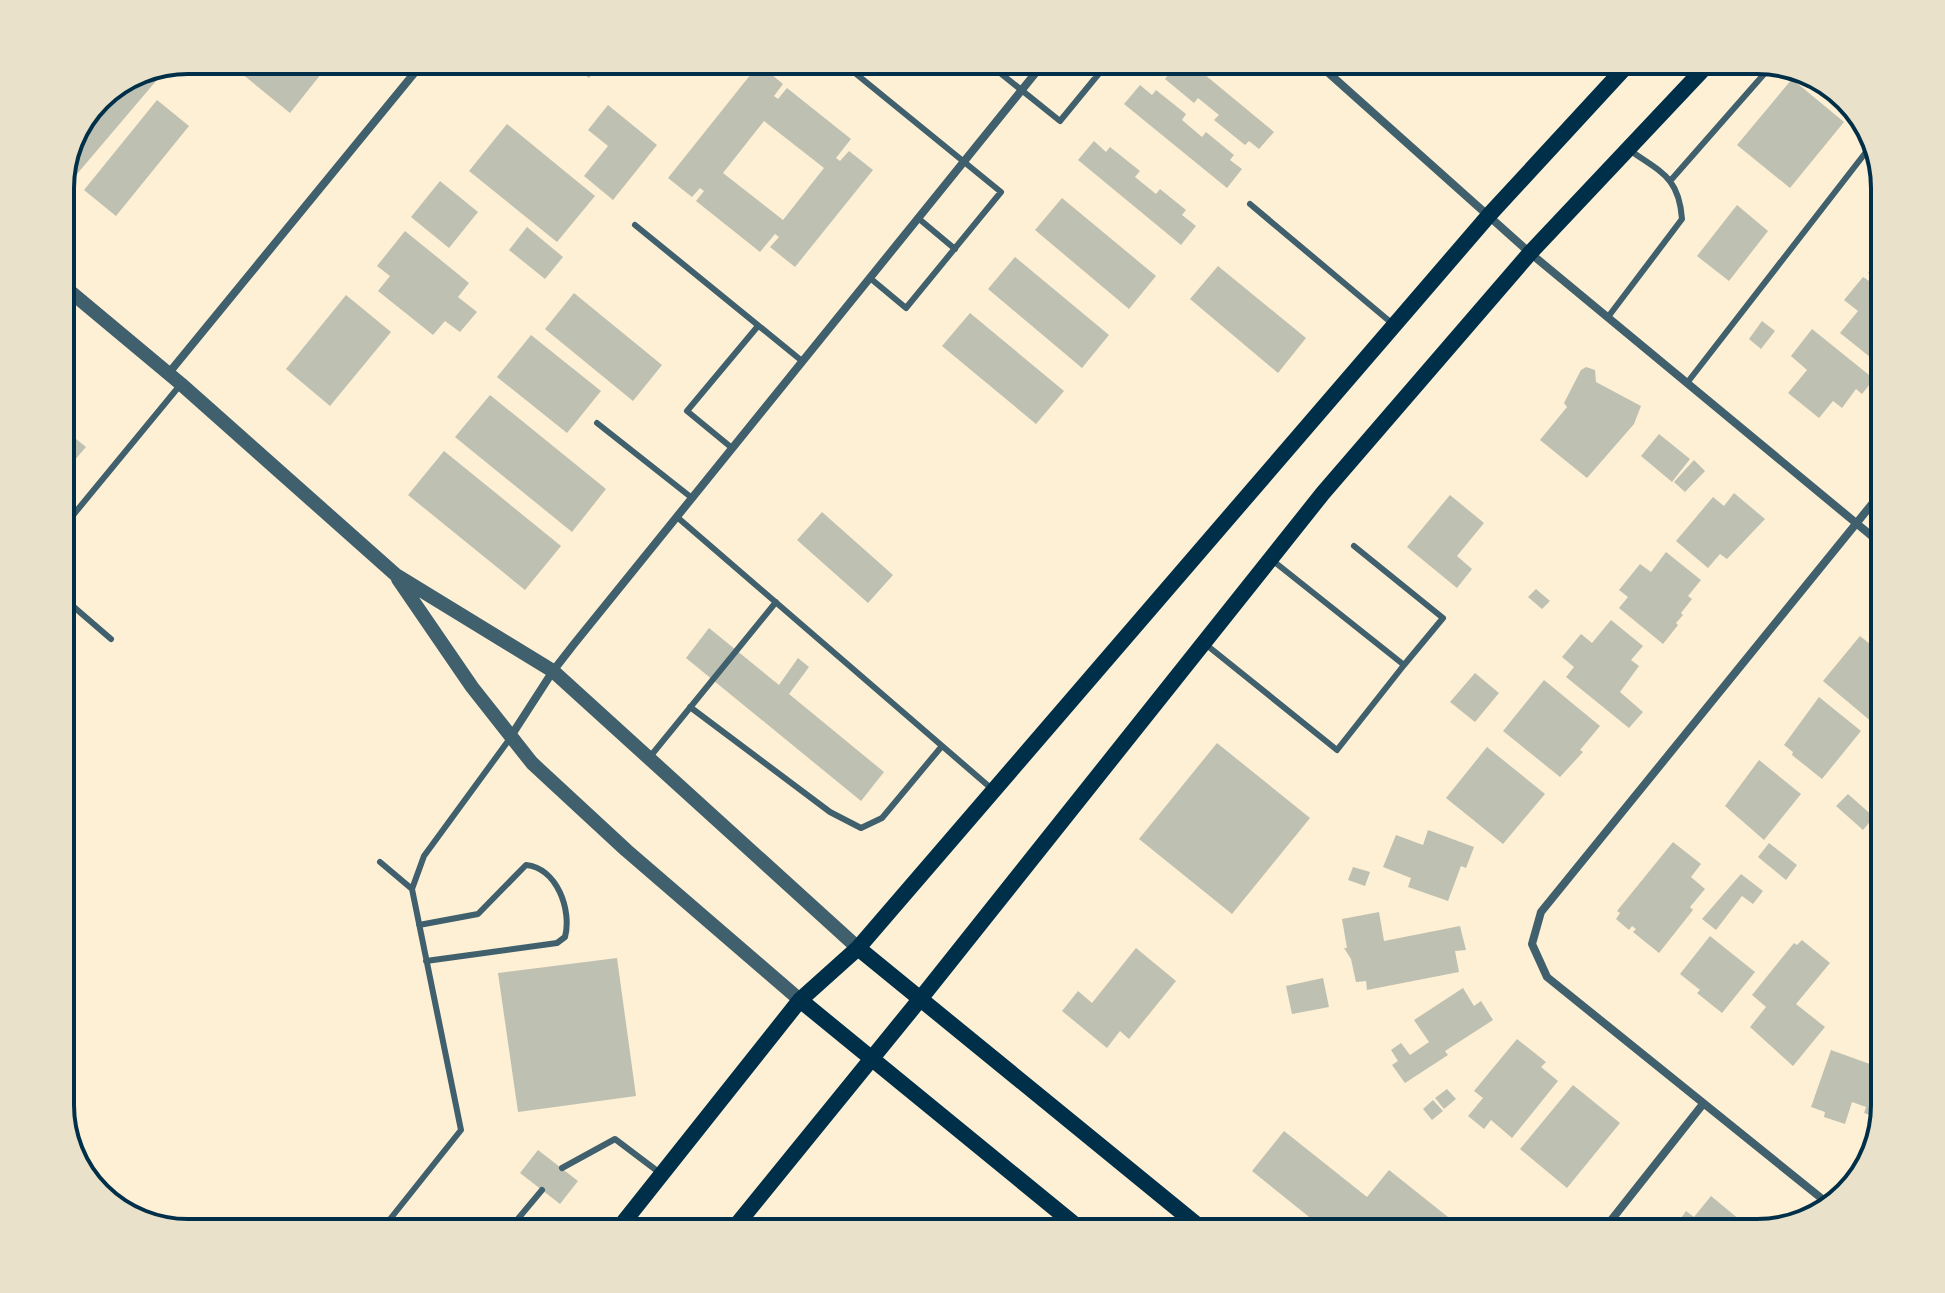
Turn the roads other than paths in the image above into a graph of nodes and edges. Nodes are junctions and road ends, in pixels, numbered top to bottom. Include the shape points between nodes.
1 (414, 74) edge
2 (856, 74) edge
3 (1001, 74) edge
4 (1035, 74) edge
5 (1095, 74) edge
6 (1330, 74) edge
7 (1619, 74) edge
8 (1699, 74) edge
9 (1764, 75) edge
10 (1097, 76) joint
11 (1021, 91) junction
12 (1628, 149) junction
13 (1865, 153) edge
14 (963, 163) junction
15 (1671, 180) junction
16 (1250, 204) dead end
17 (1490, 214) junction
18 (918, 218) junction
19 (635, 225) dead end
20 (955, 249) junction
21 (1530, 253) junction
22 (870, 278) junction
23 (74, 295) edge
24 (1608, 317) junction
25 (1394, 325) junction
26 (758, 326) junction
27 (802, 361) junction
28 (168, 374) junction
29 (1687, 383) junction
30 (181, 384) junction
31 (597, 423) dead end
32 (732, 448) junction
33 (692, 498) junction
34 (1871, 505) edge
35 (74, 514) edge
36 (677, 517) junction
37 (1856, 523) junction
38 (1871, 535) edge
39 (1354, 546) dead end
40 (1271, 559) junction
41 (396, 575) junction
42 (776, 602) junction
43 (74, 607) edge
44 (111, 639) dead end
45 (1204, 643) junction
46 (1404, 665) junction
47 (553, 671) junction
48 (690, 707) junction
49 (511, 736) junction
50 (942, 746) junction
51 (649, 758) junction
52 (994, 790) junction
53 (380, 862) dead end
54 (412, 889) junction
55 (419, 925) junction
56 (858, 948) junction
57 (426, 961) junction
58 (921, 998) junction
59 (800, 1000) junction
60 (872, 1058) junction
61 (1703, 1104) junction
62 (562, 1168) dead end
63 (662, 1175) junction
64 (542, 1190) dead end
65 (1822, 1199) edge
66 (390, 1219) edge
67 (518, 1219) edge
68 (626, 1219) edge
69 (741, 1219) edge
70 (1068, 1219) edge
71 (1190, 1219) edge
72 (1612, 1219) edge

1 - 28 street
2 - 14 lane
3 - 11 lane
4 - 11 street
5 - 10 lane
6 - 17 street
7 - 17 main road
8 - 12 main road
9 - 15 lane
10 - 11 lane via 1060,121
11 - 14 street
12 - 15 lane
12 - 21 main road
13 - 29 lane
14 - 18 street
14 - 20 lane via 1001,192
15 - 24 lane via 1682,219
16 - 25 lane
17 - 21 street
17 - 25 main road
18 - 20 lane
18 - 22 street
19 - 26 lane
20 - 22 lane via 906,308
21 - 24 street
21 - 40 main road
22 - 27 street
23 - 28 street
24 - 29 street
25 - 52 main road
26 - 27 lane
26 - 32 lane via 687,411
27 - 32 street
28 - 30 street
29 - 37 street
30 - 35 lane
30 - 41 street
31 - 33 lane
32 - 33 street
33 - 36 street
34 - 37 street
36 - 42 lane
36 - 47 street
37 - 38 street
37 - 61 street via 1541,912 1532,944 1547,977
39 - 46 lane via 1443,618
40 - 45 main road
40 - 46 lane
41 - 47 street
41 - 49 street
42 - 48 lane
42 - 50 lane
43 - 44 lane
45 - 46 lane via 1337,750
45 - 58 main road
47 - 49 street
47 - 51 street
48 - 50 lane via 830,812 861,828 882,818
48 - 51 lane
49 - 54 lane via 424,856
49 - 59 street via 532,763 626,850
50 - 52 lane
51 - 56 street
52 - 56 main road
53 - 54 lane
54 - 55 lane
55 - 57 lane
55 - 57 lane via 478,914 526,865 548,874 567,914 565,937 557,943
56 - 58 main road
56 - 59 main road
57 - 66 lane via 461,1130
58 - 60 main road
58 - 71 main road
59 - 60 main road
59 - 63 main road
60 - 69 main road
60 - 70 main road
61 - 65 street
61 - 72 street
62 - 63 lane via 615,1139
63 - 68 main road
64 - 67 lane

